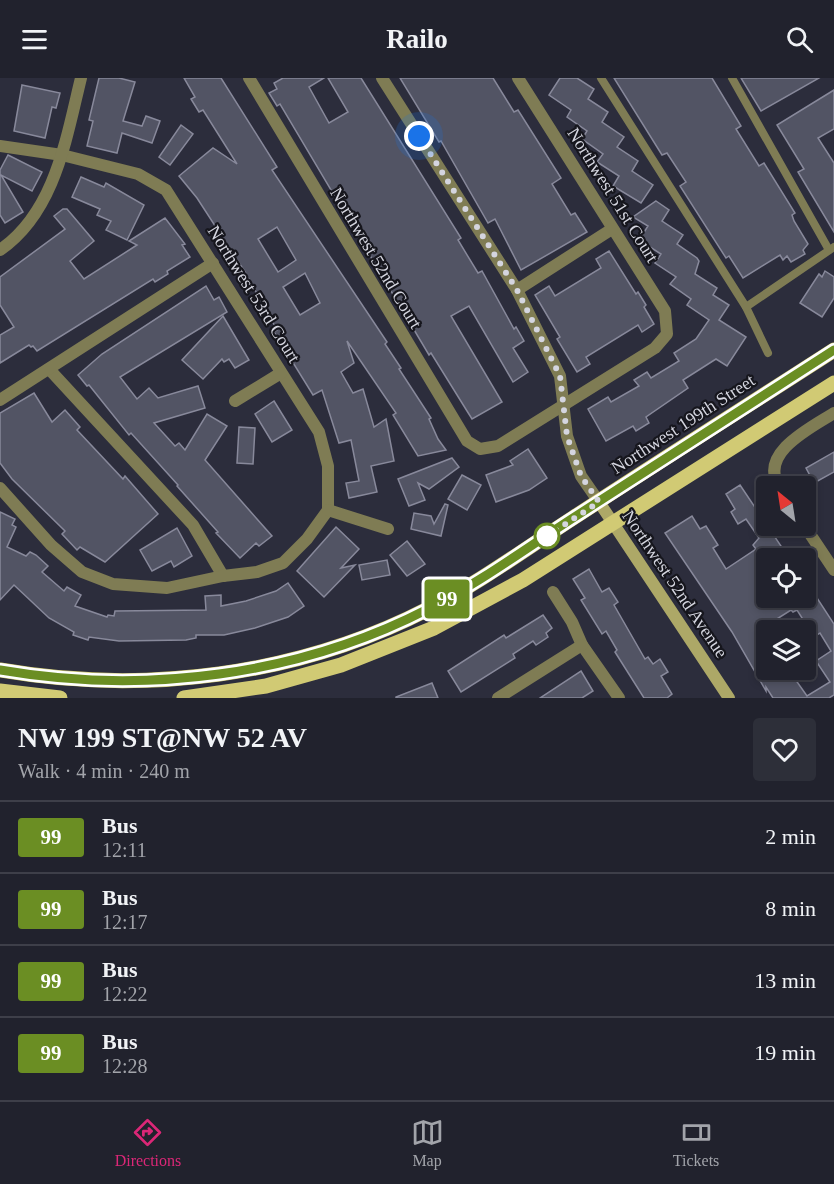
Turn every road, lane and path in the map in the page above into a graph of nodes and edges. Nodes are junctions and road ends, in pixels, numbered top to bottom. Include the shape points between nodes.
1 (81, 78) edge
2 (249, 78) edge
3 (382, 78) edge
4 (518, 78) edge
5 (601, 78) edge
6 (732, 78) edge
7 (0, 146) edge
8 (62, 155) junction
9 (612, 229) junction
10 (831, 249) edge
11 (0, 250) edge
12 (213, 263) junction
13 (517, 290) junction
14 (746, 307) junction
15 (834, 350) edge
16 (768, 353) dead end
17 (49, 369) junction
18 (281, 373) junction
19 (834, 383) edge
20 (0, 400) edge
21 (235, 400) dead end
22 (565, 402) junction
23 (834, 413) edge
24 (776, 476) edge
25 (0, 488) edge
26 (599, 502) junction
27 (328, 510) junction
28 (613, 524) junction
29 (388, 529) dead end
30 (811, 536) edge
31 (834, 570) edge
32 (223, 576) junction
33 (553, 592) dead end
34 (582, 645) junction
35 (0, 670) edge
36 (0, 691) edge
37 (60, 698) edge
38 (184, 698) edge
39 (498, 698) edge
40 (619, 698) edge
41 (729, 698) edge

1 - 8 street
2 - 22 street, Northwest 52nd Court via 466,441 480,449 498,446
3 - 13 street, Northwest 52nd Avenue
4 - 9 street, Northwest 51st Court
5 - 14 lane
6 - 10 lane
7 - 8 street, Northwest 53rd Court
8 - 11 street via 46,198
8 - 12 street, Northwest 53rd Court via 138,174 166,190
9 - 13 street
9 - 22 street, Northwest 51st Court via 665,311 667,334 656,348
10 - 14 lane
12 - 17 street
12 - 18 street, Northwest 53rd Court
13 - 22 street, Northwest 52nd Avenue via 560,376
14 - 16 lane
15 - 26 main road, Northwest 199th Street
17 - 20 street
17 - 32 street via 193,525
18 - 21 street
18 - 27 street, Northwest 53rd Court via 318,432 327,465
19 - 28 main road
22 - 26 street, Northwest 52nd Avenue via 567,436 581,476
23 - 24 street via 789,441 775,463
25 - 32 street via 82,572 113,584 167,588
26 - 28 street, Northwest 52nd Avenue
26 - 35 main road, Northwest 199th Street via 470,586 426,610 334,648 262,667 164,680 66,679
27 - 29 street
27 - 32 street via 308,539 283,563 257,572
28 - 38 main road via 435,628 341,665 266,686
28 - 41 street, Northwest 52nd Avenue
30 - 31 street
33 - 34 street
34 - 39 street
34 - 40 street
36 - 37 main road

